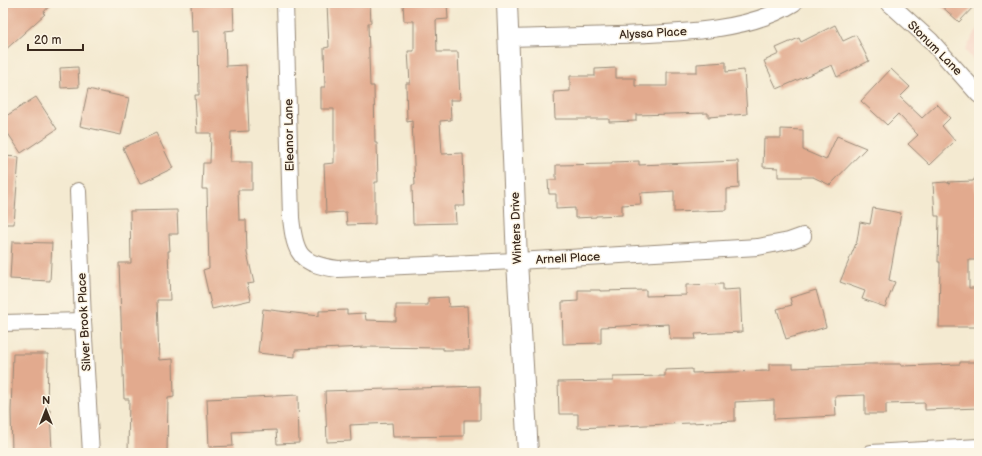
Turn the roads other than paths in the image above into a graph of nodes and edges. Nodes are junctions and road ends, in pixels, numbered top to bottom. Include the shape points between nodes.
1 (285, 3) edge
2 (507, 3) edge
3 (794, 3) edge
4 (889, 3) edge
5 (509, 38) junction
6 (979, 95) edge
7 (78, 191) dead end
8 (803, 236) dead end
9 (517, 261) junction
10 (309, 262) joint
11 (83, 321) junction
12 (3, 323) edge
13 (979, 447) edge
14 (91, 453) edge
15 (528, 453) edge
16 (871, 453) edge

1 - 10 street, Eleanor Lane via 291,218 294,240 301,255
2 - 5 street, Winters Drive
3 - 5 street, Alyssa Place via 784,9 739,24 675,33
4 - 6 street, Stonum Lane via 931,41
5 - 9 street, Winters Drive
7 - 11 street, Silver Brook Place
8 - 9 street, Arnell Place via 758,246
9 - 10 street, Arnell Place via 338,269
9 - 15 street, Winters Drive
11 - 12 street
11 - 14 street, Silver Brook Place
13 - 16 street

